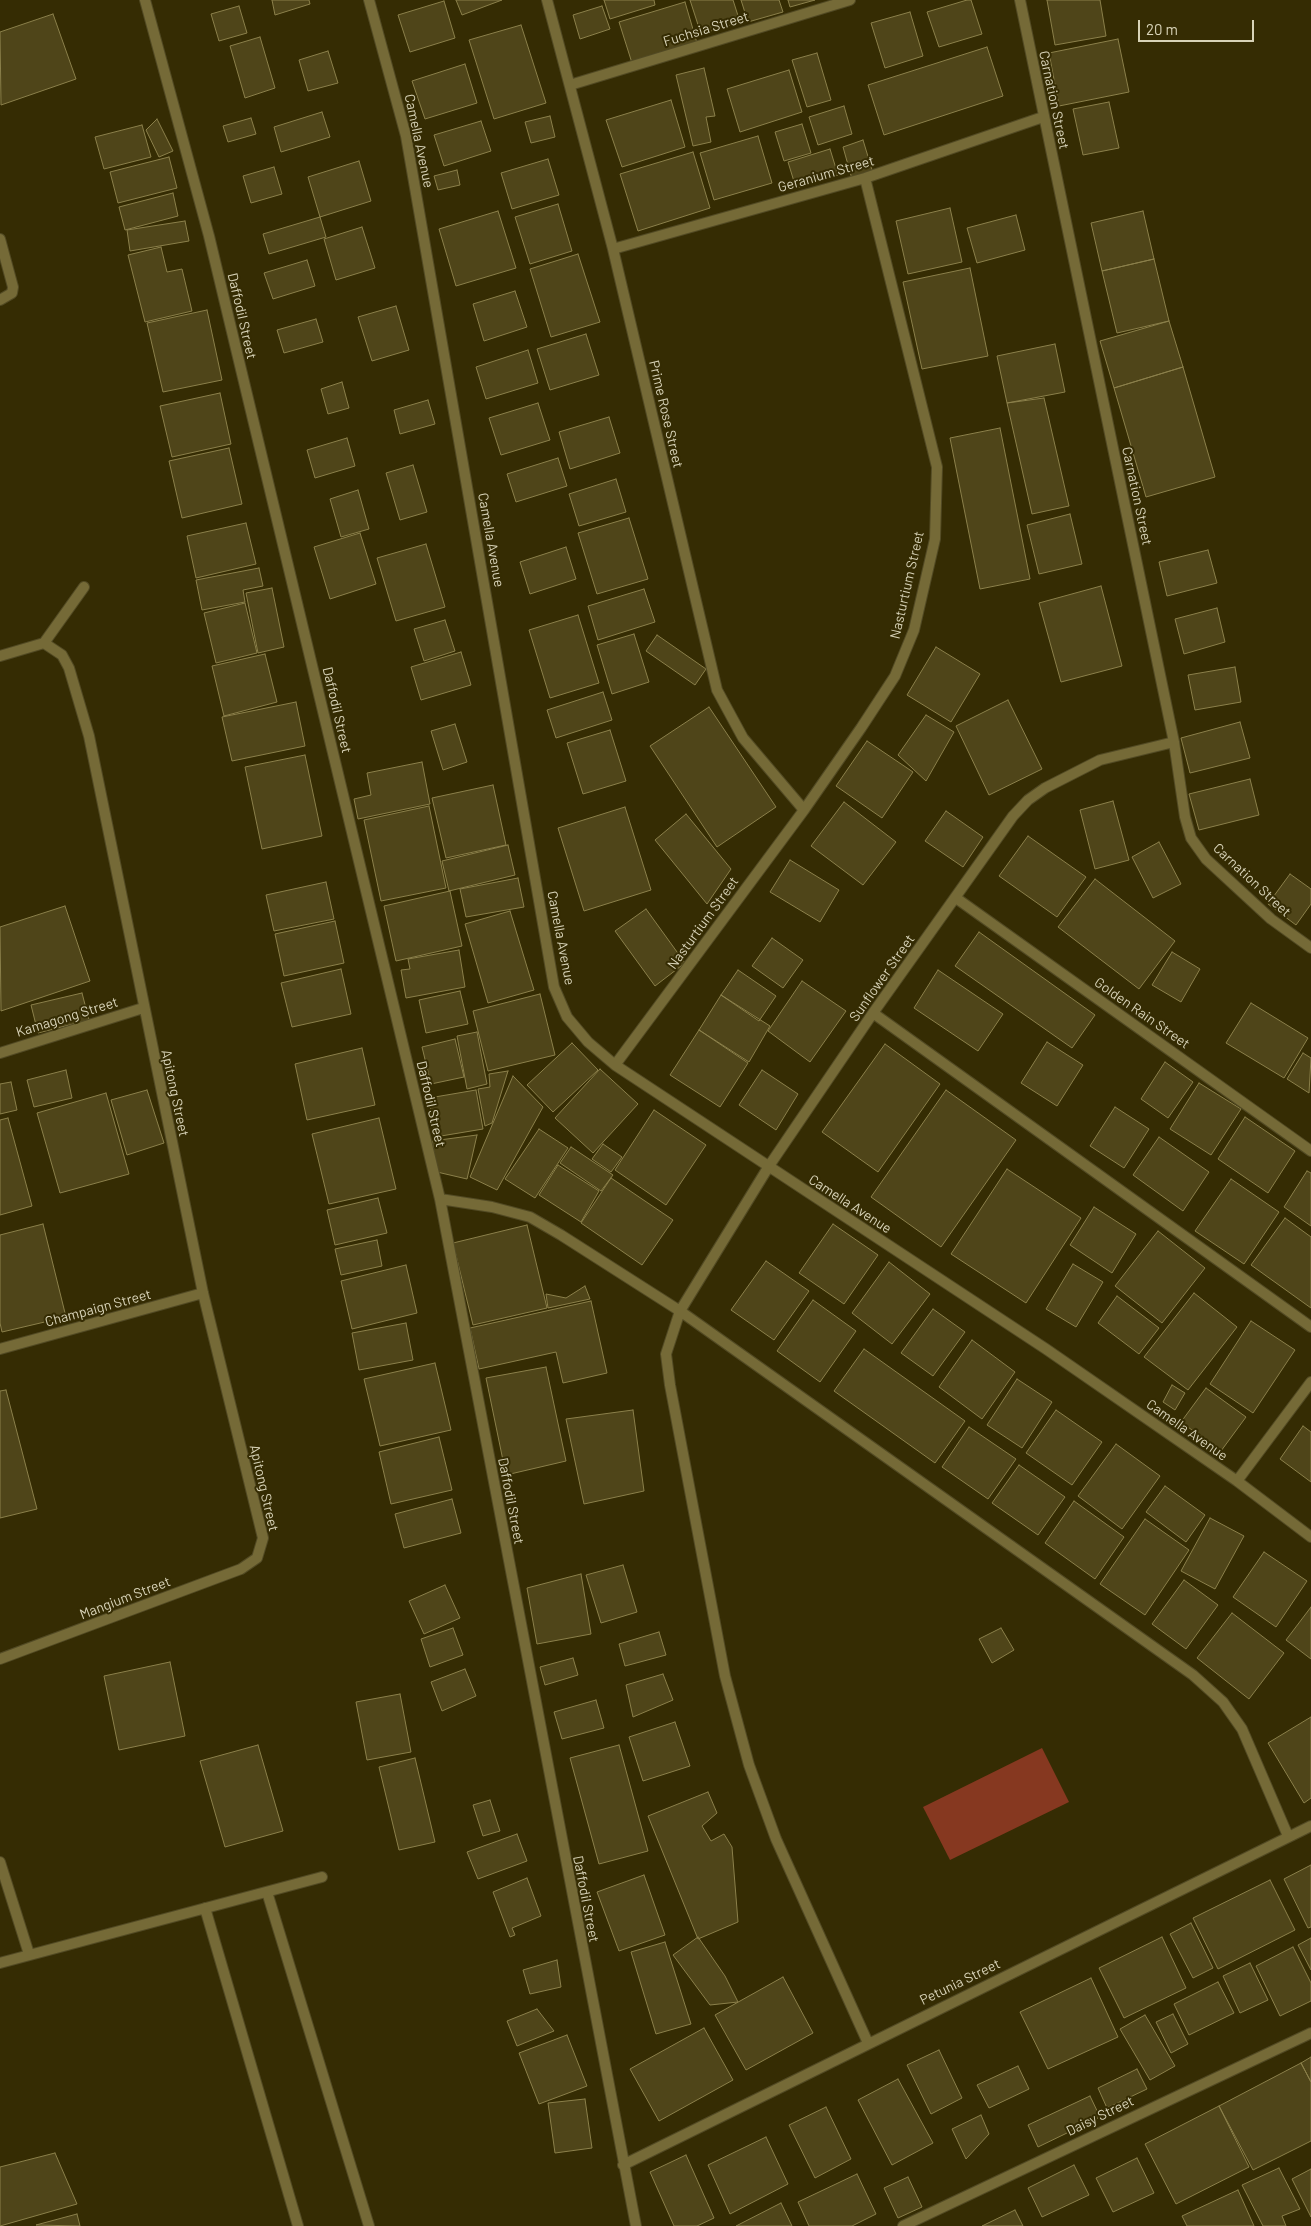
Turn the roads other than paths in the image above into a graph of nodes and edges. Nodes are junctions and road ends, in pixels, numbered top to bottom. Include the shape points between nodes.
1 (145, 0) edge
2 (369, 0) edge
3 (547, 0) edge
4 (850, 0) edge
5 (1020, 0) edge
6 (570, 85) junction
7 (1043, 117) junction
8 (865, 178) junction
9 (0, 239) edge
10 (613, 248) junction
11 (0, 300) edge
12 (84, 587) dead end
13 (44, 643) junction
14 (0, 656) edge
15 (1174, 742) junction
16 (804, 810) junction
17 (956, 898) junction
18 (1311, 948) edge
19 (143, 1008) junction
20 (873, 1013) junction
21 (0, 1053) edge
22 (615, 1065) junction
23 (1311, 1151) edge
24 (769, 1166) junction
25 (440, 1198) junction
26 (203, 1293) junction
27 (680, 1311) junction
28 (1311, 1328) edge
29 (0, 1349) edge
30 (1311, 1382) edge
31 (1237, 1481) junction
32 (1311, 1537) edge
33 (257, 1558) joint
34 (0, 1660) edge
35 (1311, 1826) edge
36 (1288, 1836) junction
37 (0, 1862) edge
38 (322, 1877) dead end
39 (267, 1892) junction
40 (205, 1908) junction
41 (29, 1954) junction
42 (0, 1963) edge
43 (1311, 2033) edge
44 (868, 2043) junction
45 (623, 2165) junction
46 (298, 2226) edge
47 (369, 2226) edge
48 (636, 2226) edge
49 (902, 2226) edge

1 - 25 street, Daffodil Street via 211,245
2 - 22 street, Camella Avenue via 406,136 554,987 567,1017 588,1042
3 - 6 street, Prime Rose Street
4 - 6 street, Fuchsia Street
5 - 7 street, Carnation Street
6 - 10 street, Prime Rose Street
7 - 8 street, Geranium Street
7 - 15 street, Carnation Street
8 - 10 street, Geranium Street
8 - 16 street, Nasturtium Street via 937,467 934,539 914,630 895,676
9 - 11 street via 13,287 12,293
10 - 16 street, Prime Rose Street via 717,690 743,738
12 - 13 street
13 - 14 street
13 - 19 street, Apitong Street via 62,655 69,668 89,736
15 - 17 street, Sunflower Street via 1100,760 1028,800 1013,816
15 - 18 street, Carnation Street via 1191,838 1199,850 1271,919
16 - 22 street, Nasturtium Street
17 - 20 street, Sunflower Street
17 - 23 street, Golden Rain Street
19 - 21 street, Kamagong Street
19 - 26 street, Apitong Street
20 - 24 street, Sunflower Street
20 - 28 street
22 - 24 street, Camella Avenue
24 - 27 street, Sunflower Street
24 - 31 street, Camella Avenue via 1046,1349
25 - 27 street via 530,1217
25 - 45 street, Daffodil Street
26 - 29 street, Champaign Street
26 - 33 street, Apitong Street via 263,1538
27 - 36 street via 1194,1675 1223,1702 1242,1729
27 - 44 street, Sunflower Street via 666,1354 725,1676 749,1765 776,1839
30 - 31 street
31 - 32 street, Camella Avenue
33 - 34 street, Mangium Street via 242,1569
35 - 36 street, Petunia Street
36 - 44 street, Petunia Street
37 - 41 street
38 - 39 street
39 - 40 street
39 - 47 street
40 - 41 street
40 - 46 street
41 - 42 street
43 - 49 street, Daisy Street
44 - 45 street, Petunia Street
45 - 48 street, Daffodil Street

